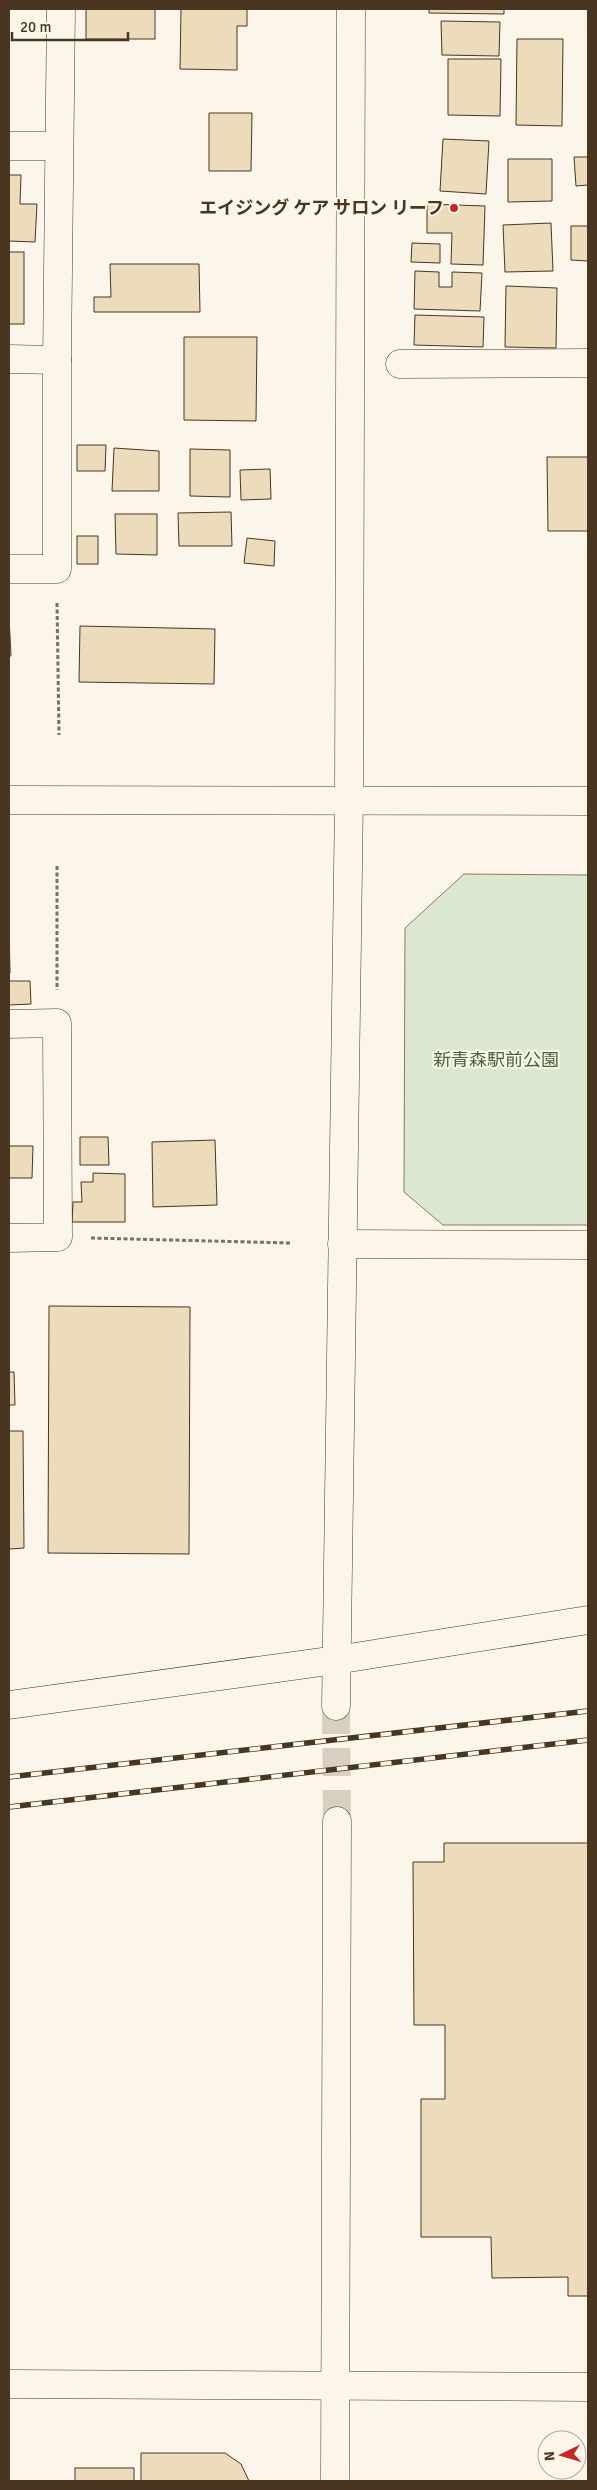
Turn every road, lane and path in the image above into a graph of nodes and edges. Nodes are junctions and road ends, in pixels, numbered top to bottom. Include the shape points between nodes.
1 (61, 9) edge
2 (351, 9) edge
3 (9, 146) edge
4 (59, 146) junction
5 (9, 359) edge
6 (57, 360) junction
7 (588, 363) edge
8 (400, 364) dead end
9 (9, 569) edge
10 (57, 569) junction
11 (59, 735) dead end
12 (9, 800) edge
13 (349, 800) junction
14 (588, 801) edge
15 (57, 866) dead end
16 (57, 1023) junction
17 (9, 1024) edge
18 (9, 1238) edge
19 (58, 1238) junction
20 (290, 1243) dead end
21 (342, 1244) junction
22 (588, 1244) edge
23 (588, 1620) edge
24 (336, 1660) junction
25 (9, 1706) edge
26 (336, 1706) tunnel mouth
27 (337, 1821) tunnel mouth
28 (9, 2384) edge
29 (336, 2387) junction
30 (588, 2387) edge
31 (335, 2481) edge

1 - 4 street
2 - 13 street
3 - 4 street
4 - 6 street
5 - 6 street
6 - 10 street
7 - 8 street
9 - 10 street
10 - 11 path
12 - 13 street
13 - 14 street
13 - 21 street
15 - 16 path
16 - 17 street
16 - 19 street
18 - 19 street
19 - 20 path
21 - 22 street
21 - 24 street
23 - 24 street
24 - 25 street
24 - 26 street
27 - 29 street
28 - 29 street
29 - 30 street
29 - 31 street

